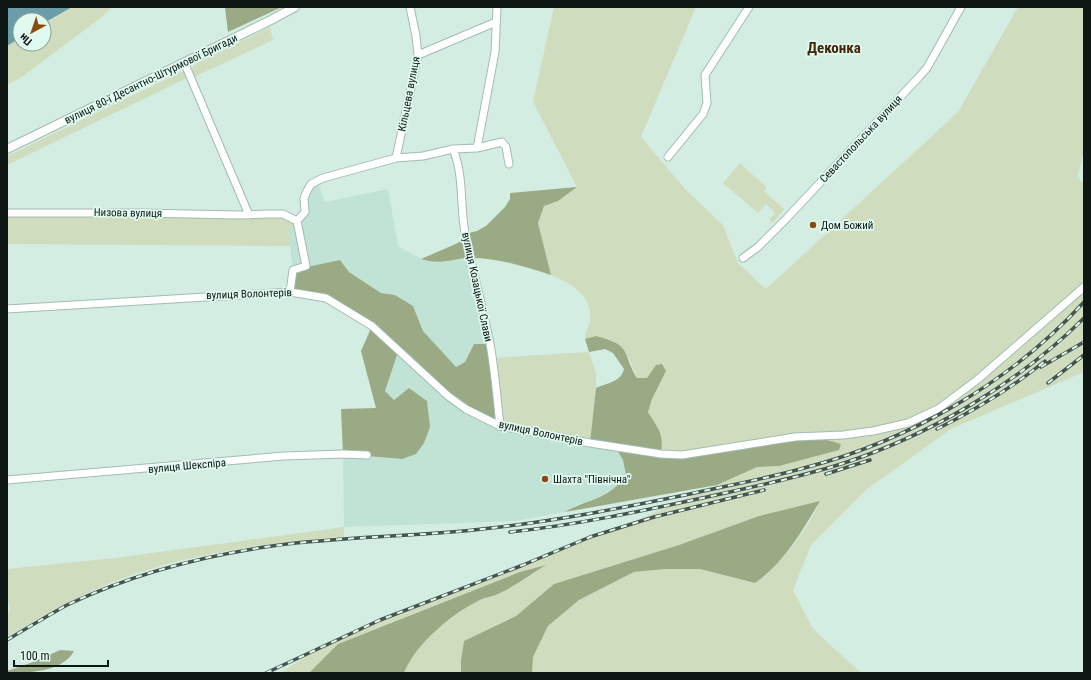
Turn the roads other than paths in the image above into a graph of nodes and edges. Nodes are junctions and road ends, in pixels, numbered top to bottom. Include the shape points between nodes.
1 (295, 7) edge
2 (410, 7) edge
3 (497, 7) edge
4 (748, 7) edge
5 (961, 7) edge
6 (496, 22) junction
7 (418, 55) junction
8 (184, 62) junction
9 (477, 148) junction
10 (453, 149) junction
11 (7, 150) edge
12 (668, 157) dead end
13 (396, 158) junction
14 (509, 164) dead end
15 (7, 213) edge
16 (249, 215) junction
17 (297, 221) junction
18 (743, 258) dead end
19 (1084, 287) edge
20 (290, 292) junction
21 (7, 309) edge
22 (500, 426) junction
23 (367, 455) dead end
24 (7, 480) edge

1 - 8 street, вулиця 80-ї Десантно-Штурмової Бригади
2 - 7 street, Кільцева вулиця
3 - 6 street
4 - 12 street via 705,74 707,103 703,114
5 - 18 street, Севастопольська вулиця via 927,68 786,219
6 - 7 street
6 - 9 street via 495,52
7 - 13 street, Кільцева вулиця
8 - 11 street, вулиця 80-ї Десантно-Штурмової Бригади
8 - 16 street
9 - 10 street
9 - 14 street via 504,143
10 - 13 street via 423,156
10 - 22 street, вулиця Козацької Слави via 459,162 465,234 490,344
13 - 17 street via 317,180 306,191 305,212
15 - 16 street, Низова вулиця
16 - 17 street, Низова вулиця via 283,214
17 - 20 street via 306,266 293,270
19 - 22 street, вулиця Волонтерів via 977,380 938,409 908,423 873,431 795,438 682,455 590,443
20 - 21 street, вулиця Волонтерів
20 - 22 street, вулиця Волонтерів via 326,298 372,326 448,396 466,409
23 - 24 street, вулиця Шекспіра via 284,456

